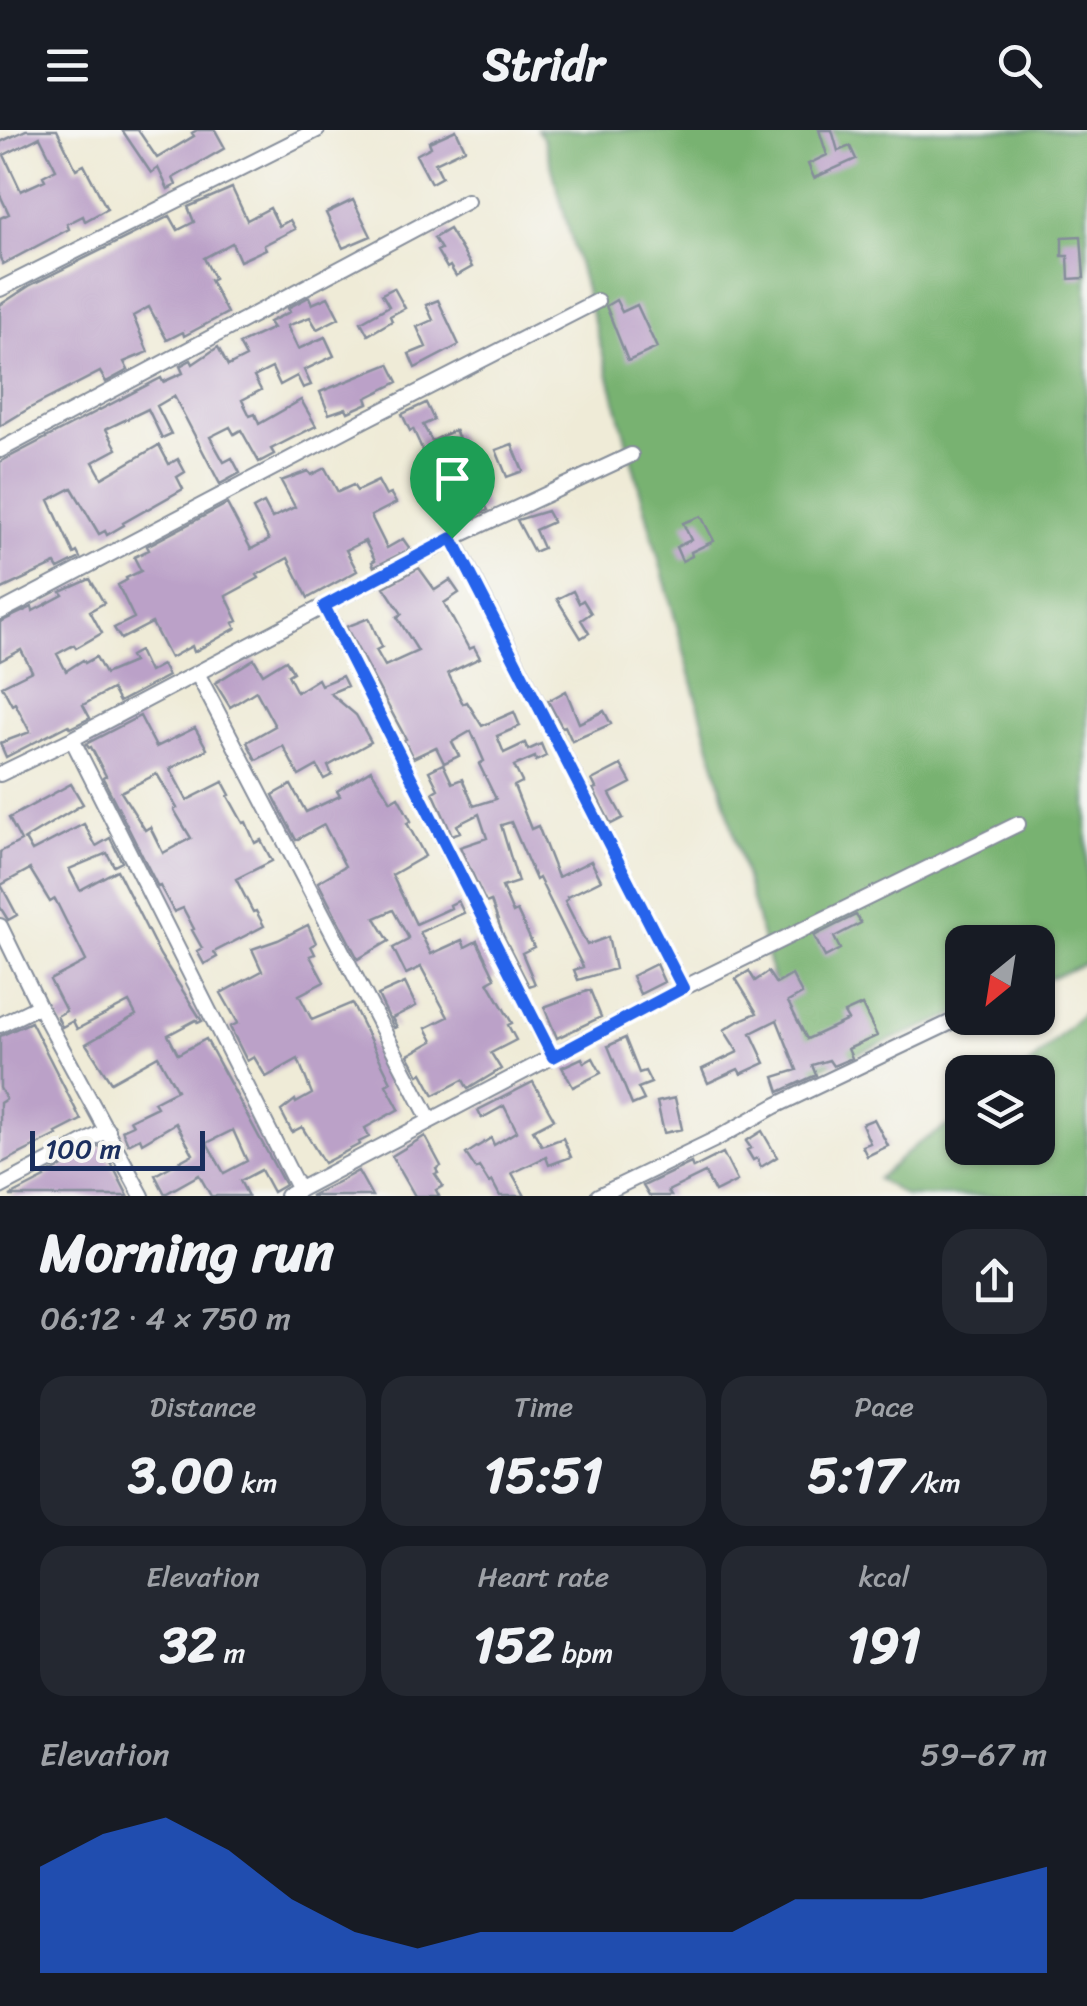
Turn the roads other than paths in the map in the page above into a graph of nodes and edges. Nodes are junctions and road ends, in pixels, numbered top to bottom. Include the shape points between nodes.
1 (317, 130) edge
2 (467, 201) dead end
3 (0, 290) edge
4 (597, 300) dead end
5 (0, 450) edge
6 (631, 454) dead end
7 (452, 538) junction
8 (324, 606) junction
9 (0, 612) edge
10 (197, 673) junction
11 (72, 739) junction
12 (0, 774) edge
13 (1018, 824) dead end
14 (0, 926) edge
15 (683, 988) junction
16 (40, 1006) junction
17 (945, 1024) edge
18 (0, 1026) edge
19 (553, 1057) junction
20 (430, 1120) junction
21 (108, 1130) junction
22 (0, 1187) edge
23 (293, 1193) edge
24 (142, 1196) edge
25 (598, 1196) edge

1 - 3 street
2 - 5 street
4 - 9 street
6 - 7 street
7 - 8 street
7 - 15 street
8 - 10 street
8 - 19 street
10 - 11 street
10 - 20 street
11 - 12 street
11 - 23 street
13 - 15 street
14 - 16 street
15 - 19 street
16 - 18 street
16 - 21 street
17 - 25 street
19 - 20 street
20 - 23 street
21 - 22 street
21 - 24 street

